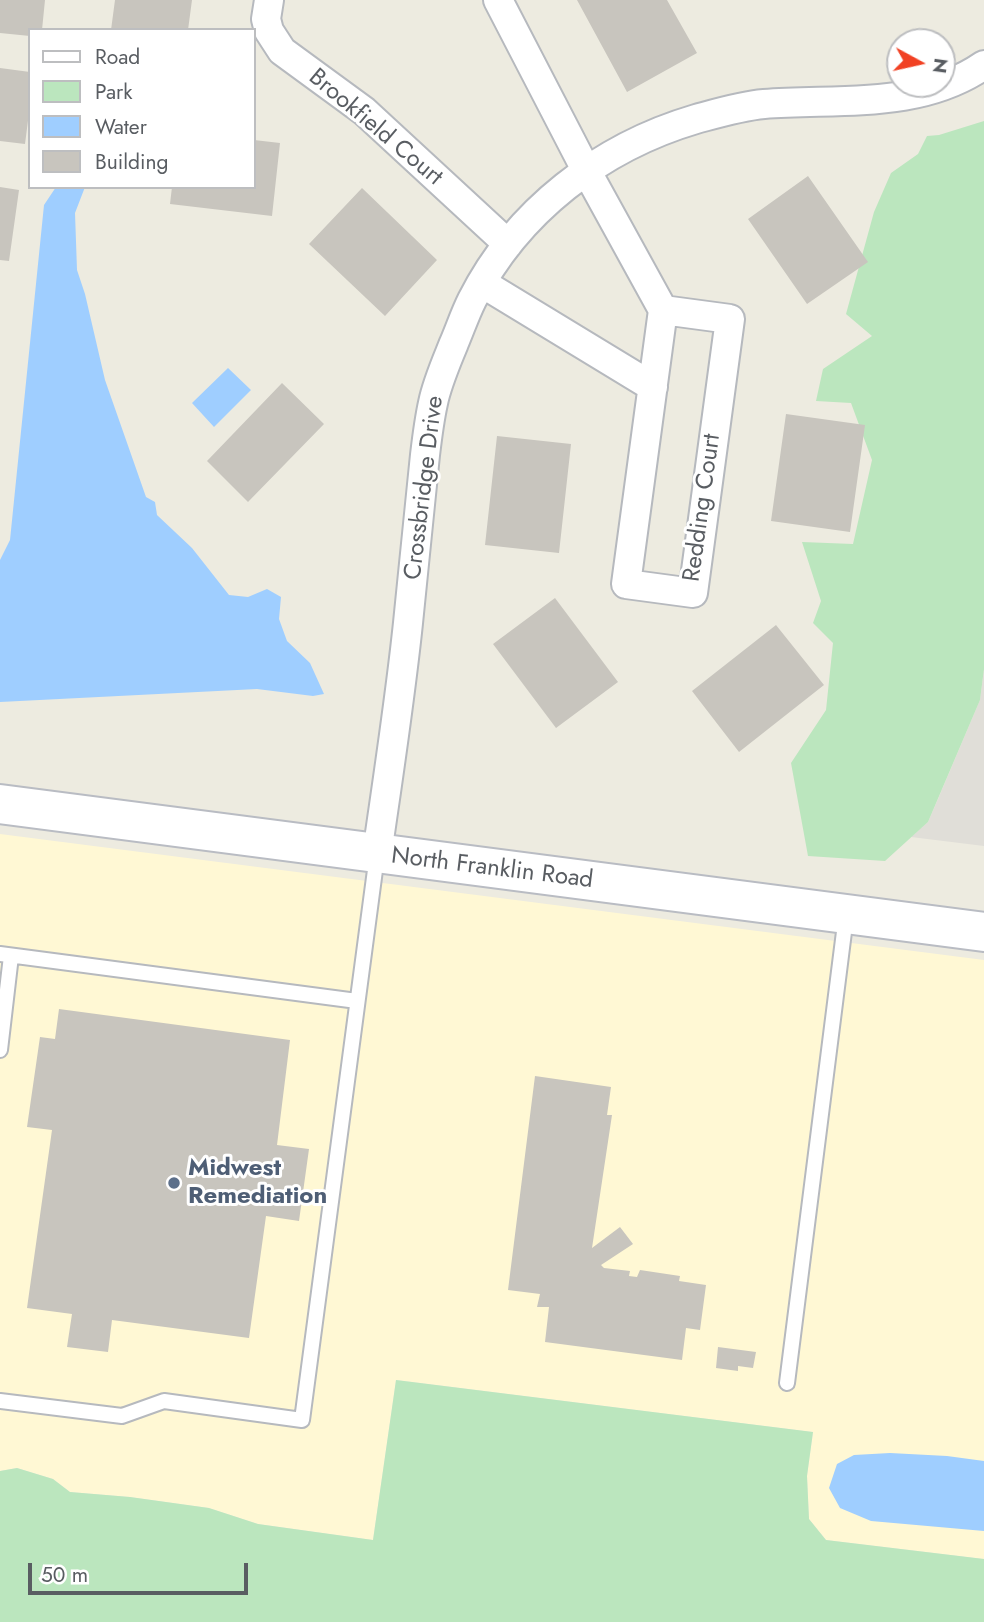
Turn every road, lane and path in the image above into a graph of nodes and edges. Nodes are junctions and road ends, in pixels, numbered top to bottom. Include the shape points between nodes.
1 (269, 0) edge
2 (498, 0) edge
3 (984, 65) edge
4 (586, 170) junction
5 (508, 244) junction
6 (482, 283) junction
7 (663, 310) junction
8 (653, 387) junction
9 (0, 804) edge
10 (377, 854) junction
11 (846, 915) junction
12 (984, 932) edge
13 (6, 955) edge
14 (358, 1001) junction
15 (0, 1049) edge
16 (787, 1383) dead end
17 (0, 1401) edge

1 - 5 street, Brookfield Court via 266,19 282,51 364,111
2 - 4 street
3 - 4 street, Crossbridge Drive via 948,86 909,96 762,104 731,110 649,135
4 - 5 street, Crossbridge Drive via 532,216
4 - 7 street
5 - 6 street, Crossbridge Drive
6 - 8 street
6 - 10 street, Crossbridge Drive via 446,362 431,413
7 - 8 street, Redding Court
7 - 8 street, Redding Court via 730,319 693,593 626,584
9 - 10 main road, North Franklin Road
10 - 11 main road, North Franklin Road
10 - 14 lane
11 - 12 main road, North Franklin Road
11 - 16 lane
13 - 14 lane
13 - 15 lane
14 - 17 lane via 302,1420 164,1401 122,1416

